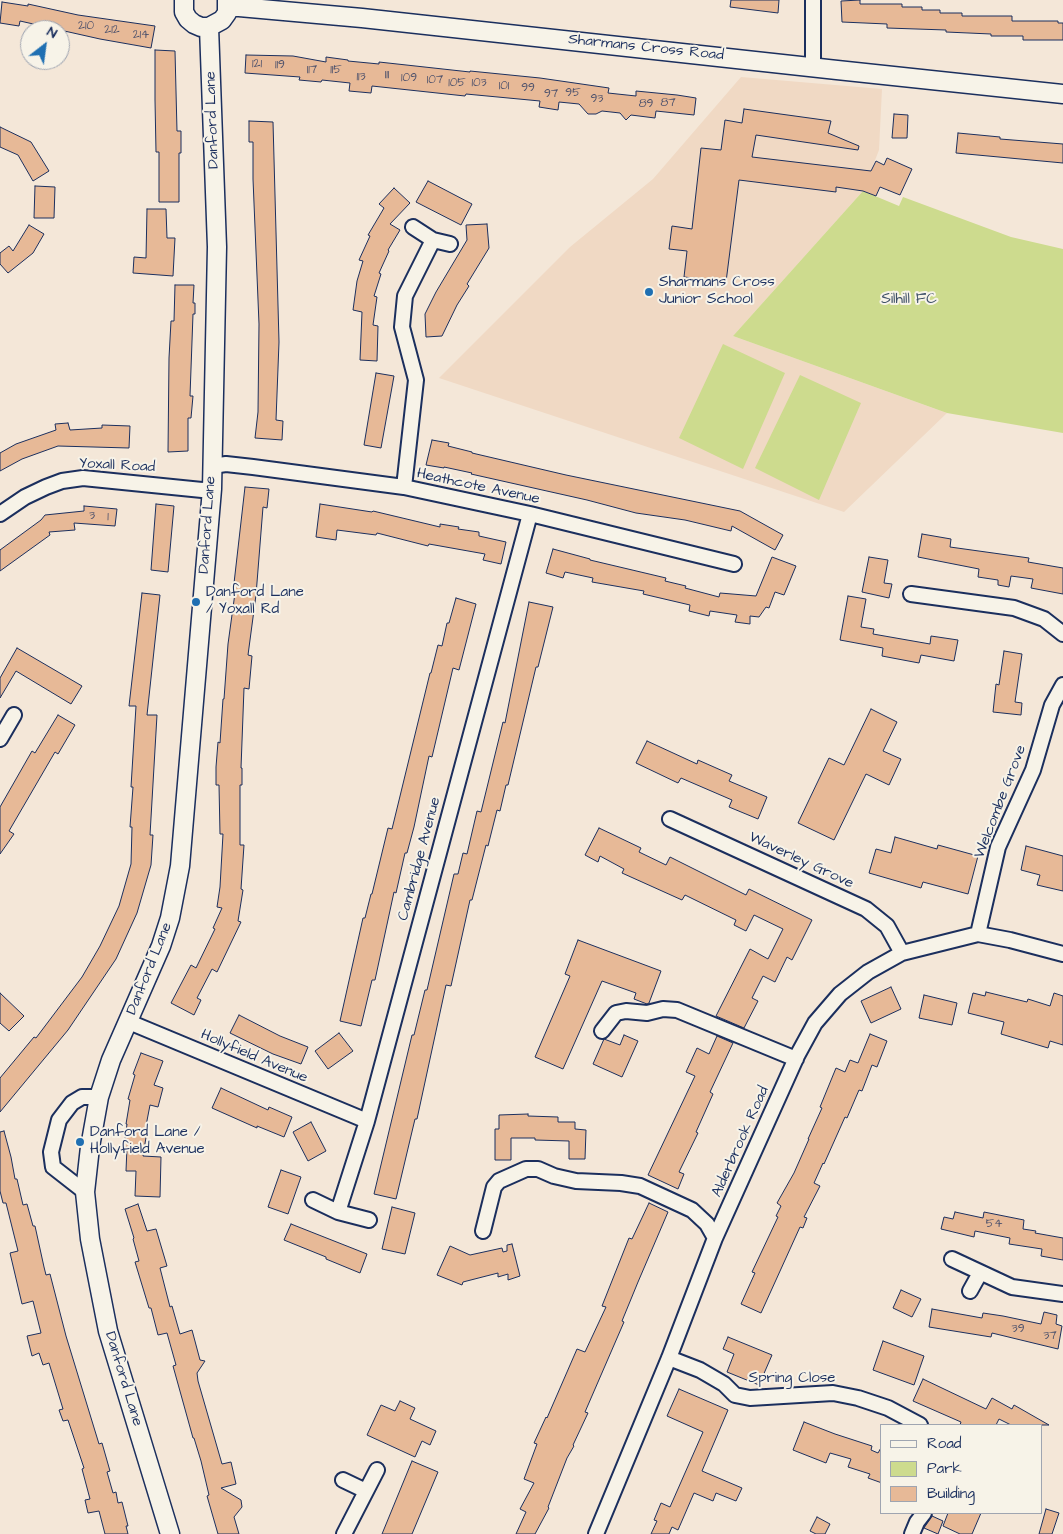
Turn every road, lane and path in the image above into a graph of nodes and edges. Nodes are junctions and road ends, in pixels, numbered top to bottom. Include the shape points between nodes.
1 (813, 0) edge
2 (181, 1) edge
3 (228, 3) edge
4 (209, 27) junction
5 (813, 67) junction
6 (1063, 94) edge
7 (413, 228) dead end
8 (432, 240) junction
9 (450, 244) dead end
10 (212, 466) junction
11 (404, 487) junction
12 (212, 489) junction
13 (0, 514) edge
14 (530, 514) junction
15 (734, 564) dead end
16 (911, 594) dead end
17 (1063, 634) edge
18 (1063, 685) edge
19 (14, 714) dead end
20 (0, 739) edge
21 (670, 819) dead end
22 (978, 934) junction
23 (902, 953) junction
24 (1063, 954) edge
25 (129, 1022) junction
26 (602, 1030) dead end
27 (796, 1059) junction
28 (100, 1097) junction
29 (367, 1121) junction
30 (85, 1192) junction
31 (312, 1200) dead end
32 (338, 1212) junction
33 (369, 1220) dead end
34 (483, 1231) dead end
35 (715, 1238) junction
36 (952, 1259) dead end
37 (980, 1273) junction
38 (970, 1291) dead end
39 (1063, 1294) edge
40 (670, 1358) junction
41 (918, 1424) edge
42 (377, 1470) dead end
43 (343, 1480) dead end
44 (366, 1491) junction
45 (923, 1514) edge
46 (170, 1534) edge
47 (344, 1534) edge
48 (596, 1534) edge
49 (912, 1534) edge

1 - 5 street
2 - 4 street via 188,19 201,27
3 - 4 street via 222,20
3 - 5 street, Sharmans Cross Road
4 - 10 street, Danford Lane via 217,247
5 - 6 street, Sharmans Cross Road
7 - 8 street
8 - 9 street
8 - 11 street via 405,296 402,327 416,380
10 - 11 street, Heathcote Avenue via 226,464
10 - 12 street, Danford Lane
11 - 14 street, Heathcote Avenue
12 - 13 street, Yoxall Road via 83,478 46,487
12 - 25 street, Danford Lane via 176,891 161,946
14 - 15 street, Heathcote Avenue
14 - 29 street, Cambridge Avenue
16 - 17 street via 1014,608 1044,619
18 - 22 street, Welcombe Grove via 1052,705 1034,770 998,847
19 - 20 street
21 - 23 street, Waverley Grove via 866,909 887,926
22 - 23 street, Alderbrook Road
22 - 24 street, Alderbrook Road
23 - 27 street, Alderbrook Road via 868,972 840,994 815,1022
25 - 28 street, Danford Lane via 111,1060
25 - 29 street, Hollyfield Avenue
26 - 27 street via 616,1014 626,1011 677,1010
27 - 35 street, Alderbrook Road
28 - 30 street, Danford Lane
28 - 30 street via 82,1097 72,1102 59,1120 51,1152 53,1167
29 - 32 street, Cambridge Avenue
30 - 46 street, Danford Lane via 90,1239 108,1331
31 - 32 street
32 - 33 street
34 - 35 street via 498,1181 526,1169 538,1169 576,1181 640,1186 692,1210 707,1224
35 - 40 street, Alderbrook Road
36 - 37 street
37 - 38 street
37 - 39 street via 1012,1287
40 - 41 street, Spring Close via 700,1370 724,1384 735,1395 750,1398 833,1393 888,1408
40 - 48 street, Alderbrook Road
42 - 44 street
43 - 44 street
44 - 47 street
45 - 49 street

